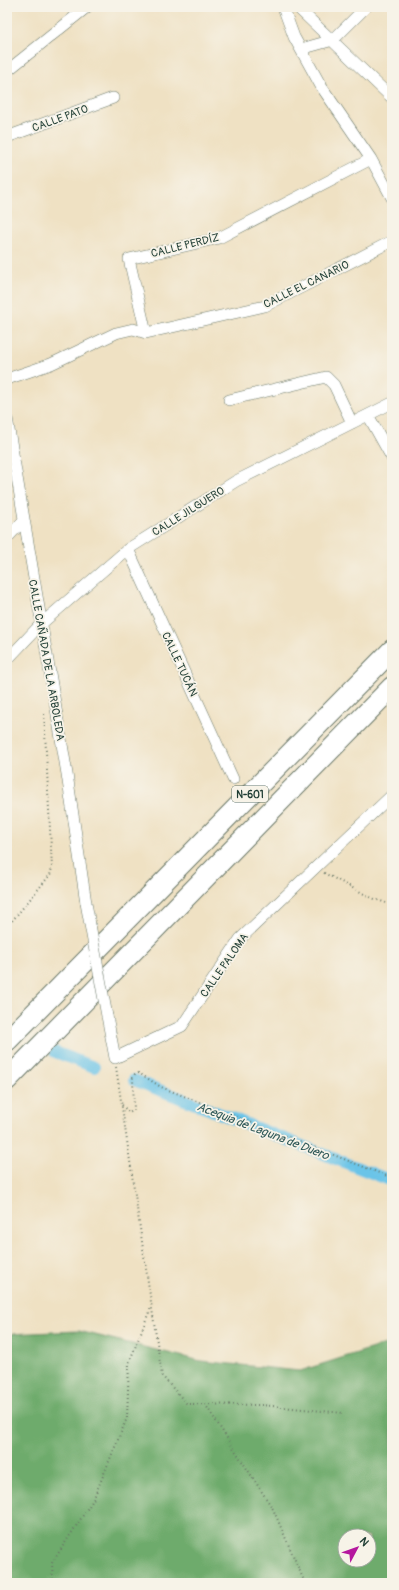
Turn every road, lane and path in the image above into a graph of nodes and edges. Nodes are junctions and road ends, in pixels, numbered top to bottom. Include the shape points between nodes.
1 (87, 7) edge
2 (283, 7) edge
3 (297, 7) edge
4 (366, 7) edge
5 (333, 40) junction
6 (301, 49) junction
7 (7, 71) edge
8 (113, 98) dead end
9 (392, 98) edge
10 (7, 137) edge
11 (371, 159) junction
12 (392, 198) edge
13 (392, 241) edge
14 (146, 333) junction
15 (7, 379) edge
16 (229, 400) dead end
17 (392, 403) edge
18 (368, 415) junction
19 (7, 418) edge
20 (352, 423) junction
21 (392, 458) edge
22 (24, 520) junction
23 (7, 538) edge
24 (128, 549) junction
25 (40, 624) junction
26 (392, 650) edge
27 (7, 660) edge
28 (392, 687) edge
29 (54, 700) junction
30 (232, 779) dead end
31 (392, 795) edge
32 (314, 870) junction
33 (392, 905) edge
34 (7, 927) edge
35 (7, 1041) edge
36 (115, 1058) junction
37 (7, 1080) edge
38 (122, 1105) junction
39 (392, 1178) edge
40 (152, 1307) junction
41 (205, 1404) junction
42 (343, 1414) dead end
43 (53, 1583) edge
44 (305, 1583) edge

1 - 7 street
2 - 6 street
3 - 5 street
4 - 5 street
5 - 6 street
5 - 9 street
6 - 11 street via 321,86
8 - 10 street, CALLE PATO
11 - 12 street
11 - 14 street, CALLE PERDÍZ via 219,238 129,259
13 - 14 street, CALLE EL CANARIO via 265,306
14 - 15 street via 133,329 116,333 51,364
16 - 20 street via 326,377 334,385
17 - 18 street, CALLE JILGUERO
18 - 20 street, CALLE JILGUERO
18 - 21 street
19 - 22 street, CALLE CAÑADA DE LA ARBOLEDA
20 - 24 street, CALLE JILGUERO via 236,481
22 - 23 street
22 - 25 street, CALLE CAÑADA DE LA ARBOLEDA
24 - 25 street, CALLE JILGUERO
24 - 30 street, CALLE TUCÁN
25 - 27 street, CALLE JILGUERO
25 - 29 street, CALLE CAÑADA DE LA ARBOLEDA
26 - 35 highway, N-601
28 - 37 highway, N-601
29 - 34 path via 46,701 44,707 52,868 50,875
29 - 36 street, CALLE CAÑADA DE LA ARBOLEDA, bridge via 86,903
31 - 32 street, CALLE PALOMA
32 - 33 path
32 - 36 street, CALLE PALOMA via 240,939 182,1026
36 - 38 path
38 - 39 path via 129,1113 134,1110 133,1078 139,1073 161,1087
38 - 40 path
40 - 41 path via 162,1376 187,1404
40 - 43 path via 129,1363 127,1418 93,1500 52,1563
41 - 42 path via 262,1405
41 - 44 path via 273,1509

